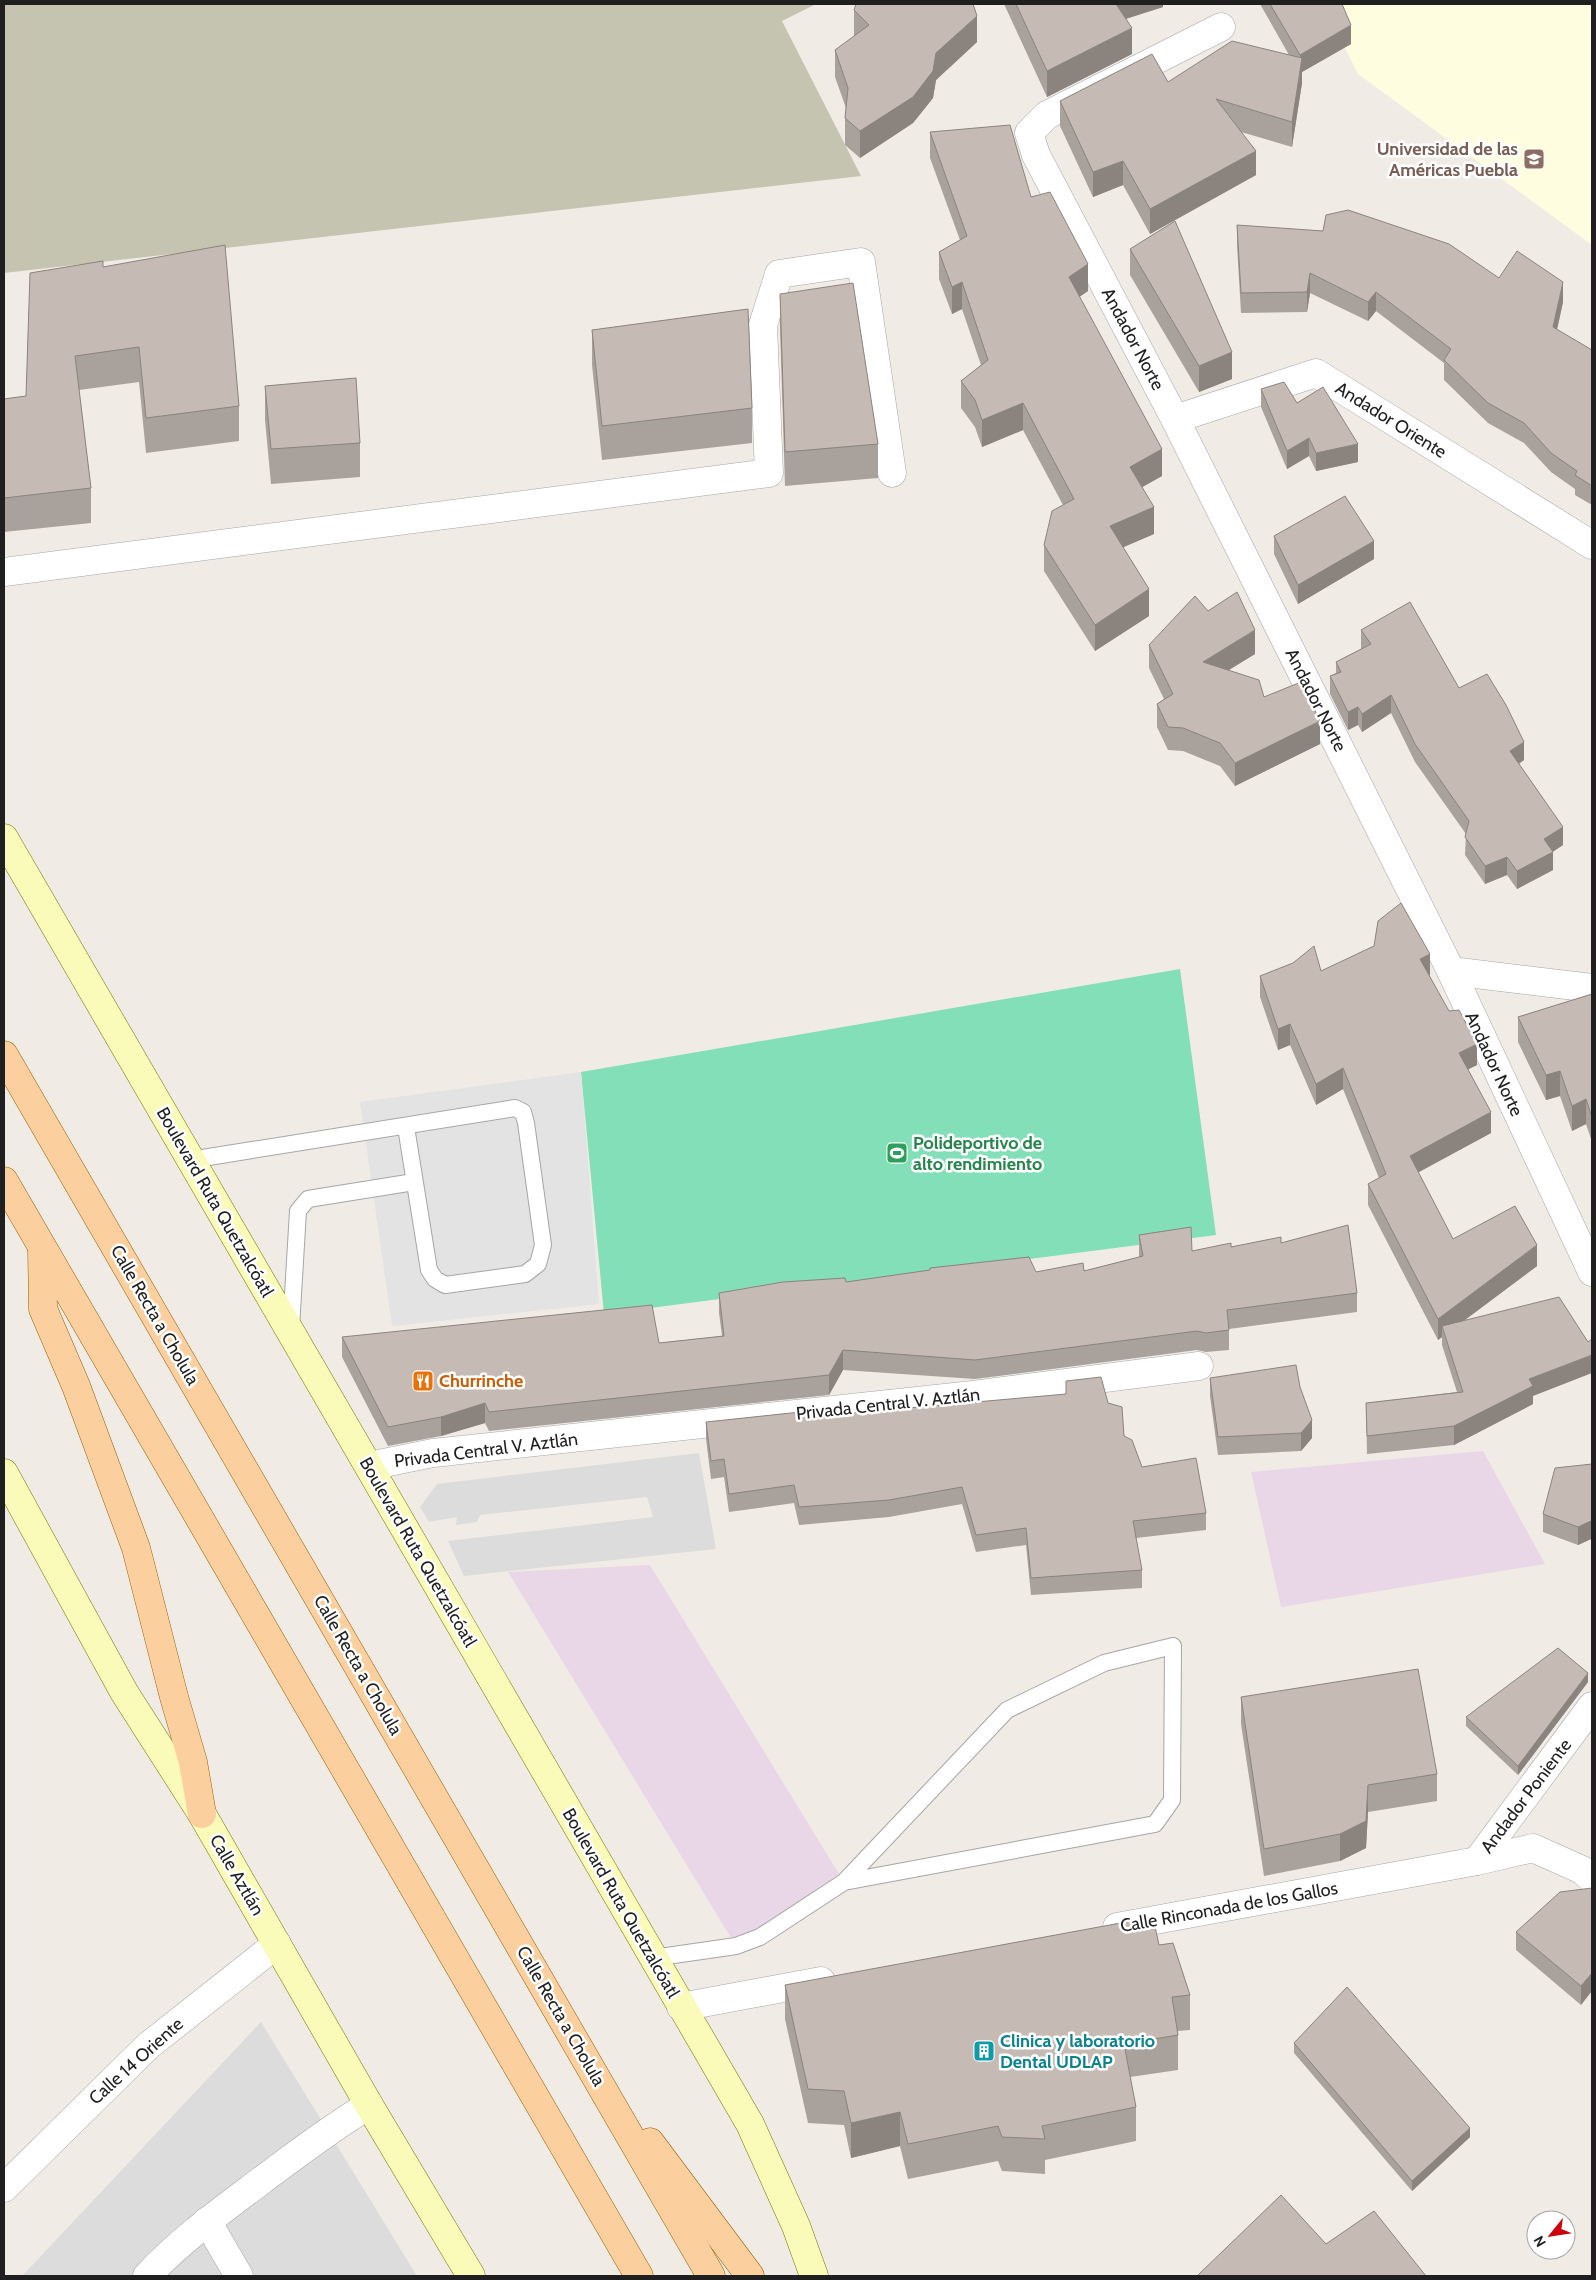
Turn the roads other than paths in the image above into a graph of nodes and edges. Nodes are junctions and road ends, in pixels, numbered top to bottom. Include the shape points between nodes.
1 (1221, 27) dead end
2 (1175, 419) junction
3 (892, 473) dead end
4 (1592, 545) edge
5 (4, 572) edge
6 (4, 838) edge
7 (1451, 971) junction
8 (1592, 988) edge
9 (4, 1055) edge
10 (406, 1127) junction
11 (190, 1160) junction
12 (4, 1181) edge
13 (414, 1182) junction
14 (42, 1246) junction
15 (1592, 1272) edge
16 (291, 1333) junction
17 (1199, 1366) dead end
18 (368, 1466) junction
19 (4, 1473) edge
20 (1592, 1706) edge
21 (202, 1814) junction
22 (1477, 1861) junction
23 (1592, 1879) edge
24 (844, 1882) junction
25 (1096, 1931) edge
26 (277, 1944) junction
27 (654, 1958) junction
28 (842, 1977) edge
29 (681, 2007) junction
30 (598, 2079) junction
31 (369, 2105) junction
32 (4, 2188) edge
33 (207, 2221) junction
34 (147, 2276) edge
35 (239, 2276) edge
36 (471, 2276) edge
37 (639, 2276) edge
38 (710, 2276) edge
39 (750, 2276) edge
40 (814, 2276) edge

1 - 2 street, Andador Norte via 1047,115 1029,133 1036,154
2 - 4 street, Andador Oriente via 1316,373
2 - 7 street, Andador Norte
3 - 5 street via 861,262 780,274 762,325 769,473
6 - 11 main road, Boulevard Ruta Quetzalcóatl
7 - 8 street
7 - 15 street, Andador Norte
9 - 30 main road, Calle Recta a Cholula
10 - 11 lane
10 - 13 lane
10 - 13 lane via 515,1108 523,1112 543,1245 538,1264 525,1274 445,1285 435,1279 429,1270
11 - 16 main road, Boulevard Ruta Quetzalcóatl
12 - 14 main road
13 - 16 lane via 308,1199 298,1211
14 - 21 main road via 43,1309 76,1386 136,1548 193,1762
14 - 37 main road
16 - 18 main road, Boulevard Ruta Quetzalcóatl
17 - 18 street, Privada Central V. Aztlán via 973,1396 433,1453
18 - 27 main road, Boulevard Ruta Quetzalcóatl
19 - 21 main road, Calle Aztlán via 124,1692
20 - 22 street, Andador Poniente
21 - 26 main road, Calle Aztlán
22 - 23 street, Calle Rinconada de los Gallos via 1533,1848 1582,1870
22 - 25 street, Calle Rinconada de los Gallos
24 - 24 lane via 1155,1824 1172,1800 1173,1646 1104,1663 1007,1710
24 - 27 lane via 760,1938 736,1946
26 - 31 main road, Calle Aztlán
26 - 32 street, Calle 14 Oriente via 148,2046
27 - 29 main road, Boulevard Ruta Quetzalcóatl
28 - 29 street
29 - 40 main road, Boulevard Ruta Quetzalcóatl via 750,2124 793,2218
30 - 38 main road, Calle Recta a Cholula
30 - 39 main road via 668,2165
31 - 33 street via 331,2129
31 - 36 main road, Calle Aztlán
33 - 34 street via 173,2248
33 - 35 street

